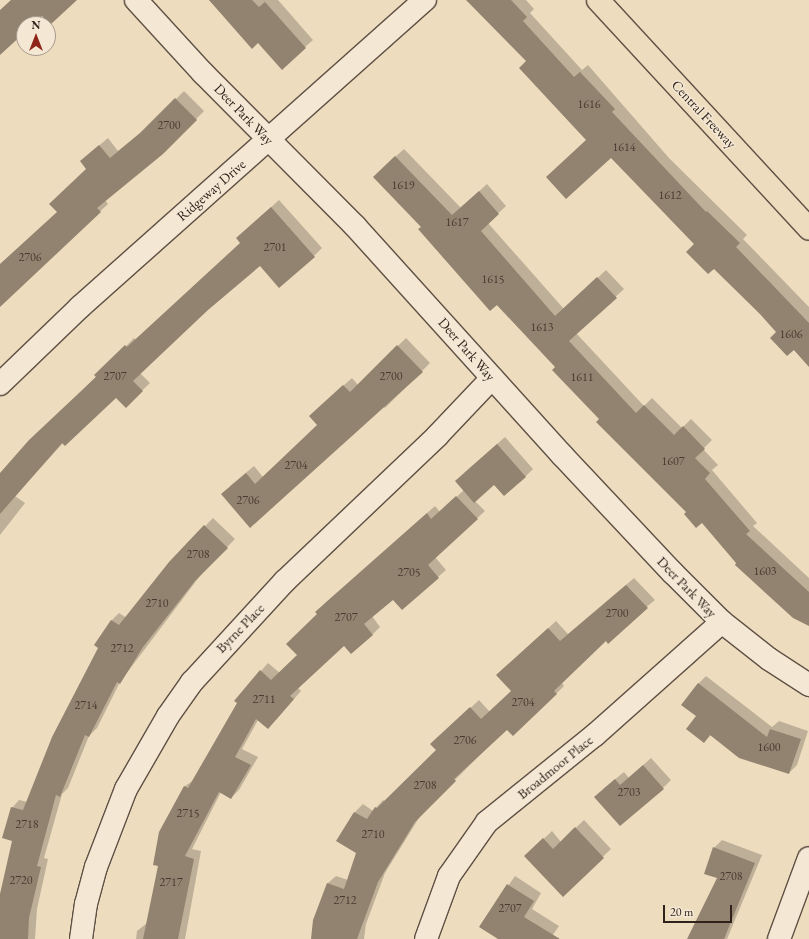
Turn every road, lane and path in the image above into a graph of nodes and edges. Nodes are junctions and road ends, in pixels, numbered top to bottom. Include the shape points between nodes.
1 (136, 0) edge
2 (425, 0) edge
3 (598, 0) edge
4 (268, 139) junction
5 (809, 229) edge
6 (492, 378) junction
7 (0, 384) edge
8 (722, 622) junction
9 (809, 685) edge
10 (809, 858) edge
11 (81, 939) edge
12 (426, 939) edge
13 (779, 939) edge

1 - 4 street, Deer Park Way
2 - 4 street, Ridgeway Drive
3 - 5 main road, Central Freeway
4 - 6 street, Deer Park Way via 355,226
4 - 7 street, Ridgeway Drive via 80,307
6 - 8 street, Deer Park Way via 612,509
6 - 11 street, Byrne Place via 437,436 285,581 192,682 168,716 123,796 96,867 86,904
8 - 9 street, Deer Park Way via 769,659
8 - 12 street, Broadmoor Place via 600,730 487,822 449,876
10 - 13 street

